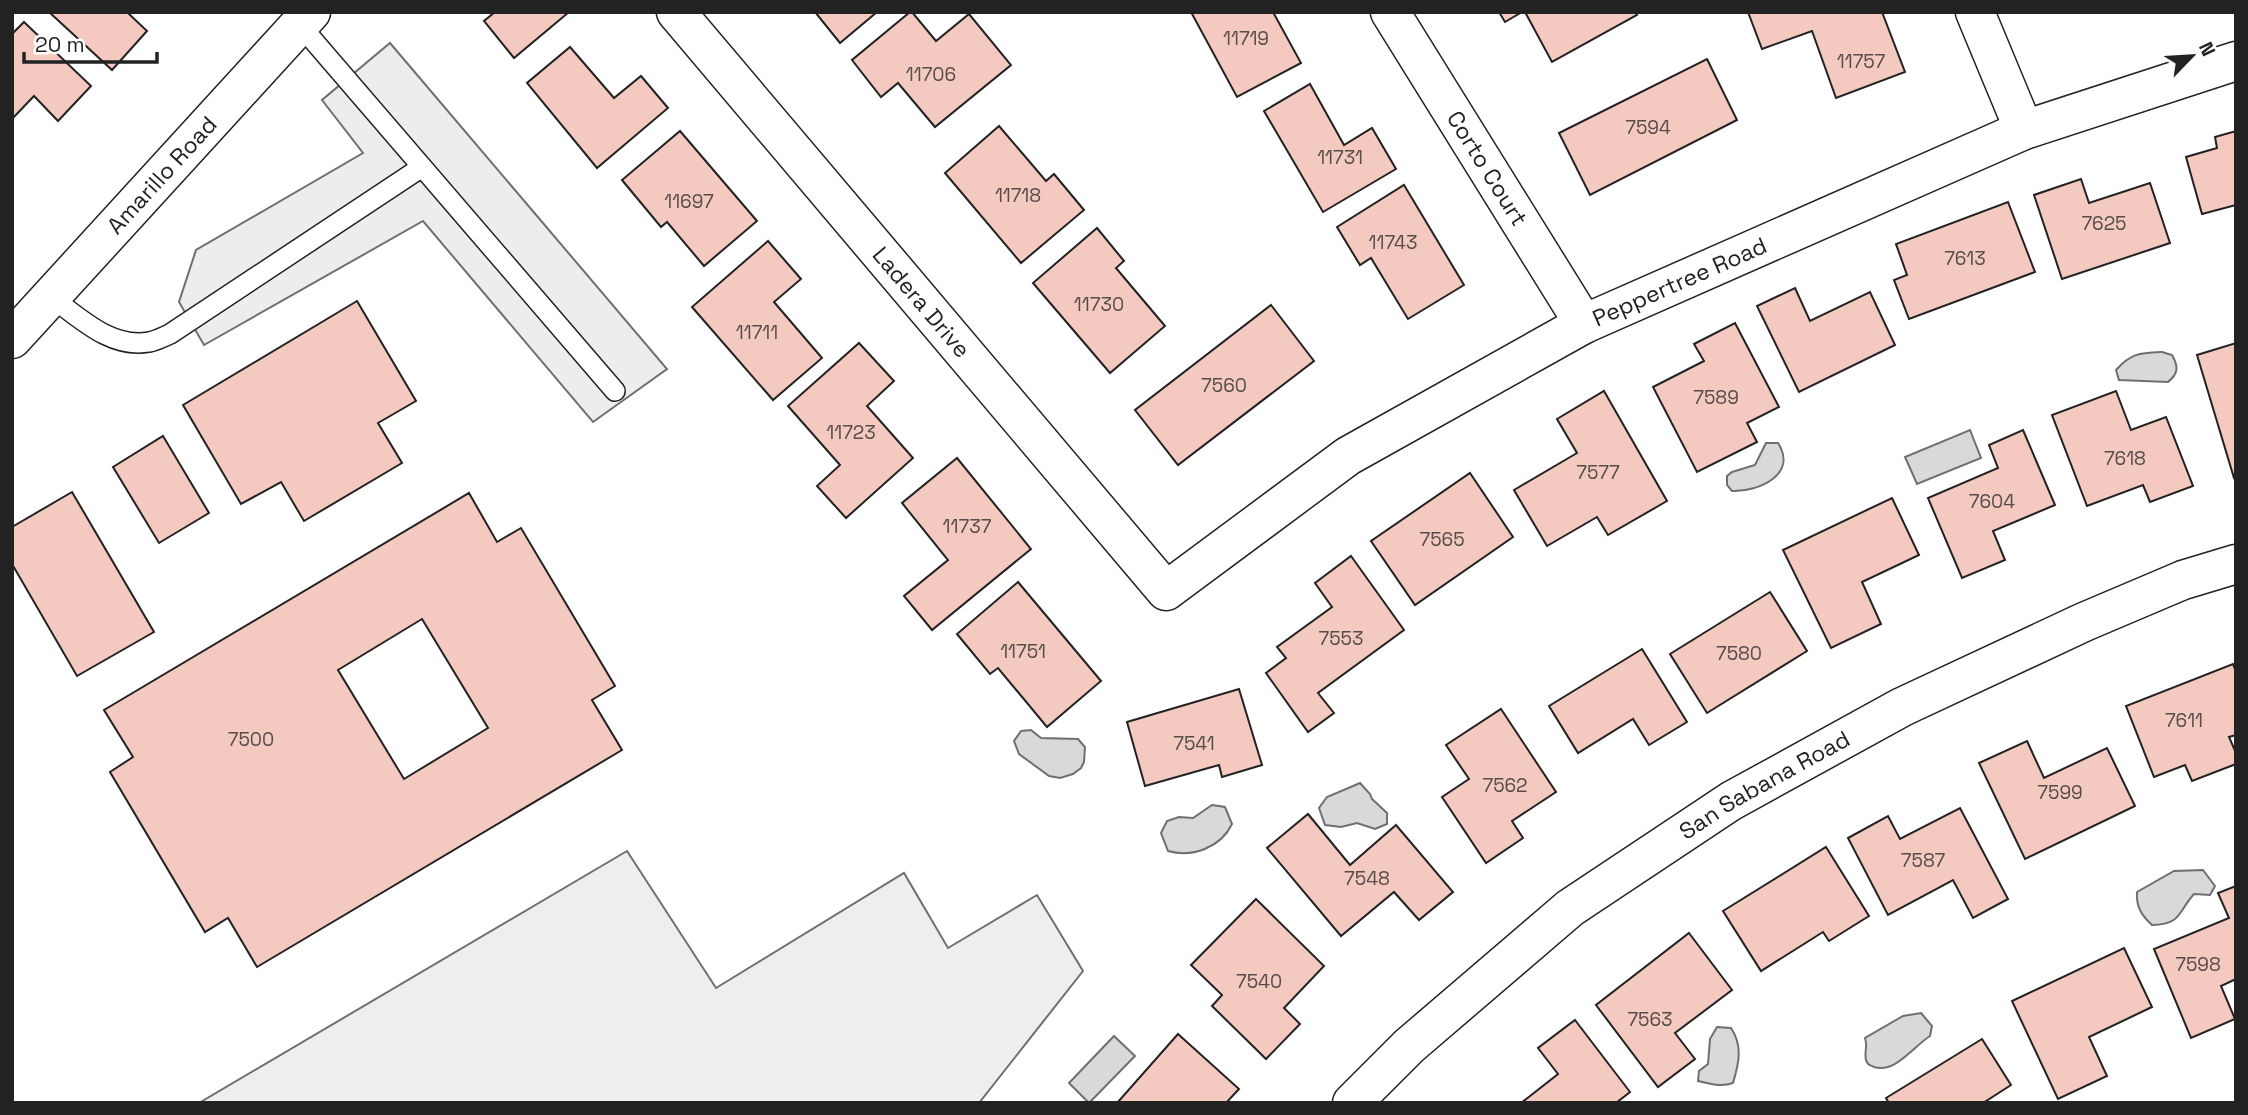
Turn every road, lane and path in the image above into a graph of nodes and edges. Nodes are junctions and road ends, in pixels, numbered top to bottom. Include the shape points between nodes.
1 (676, 12) edge
2 (1390, 12) edge
3 (1975, 12) edge
4 (305, 19) edge
5 (2236, 61) edge
6 (2024, 130) junction
7 (422, 167) junction
8 (26, 316) edge
9 (1584, 324) junction
10 (615, 391) dead end
11 (2236, 564) edge
12 (1166, 591) joint
13 (1352, 1103) edge

1 - 12 street, Ladera Drive
2 - 9 street, Corto Court
3 - 6 street
4 - 7 lane
4 - 8 street, Amarillo Road
5 - 6 street, Peppertree Road
6 - 9 street, Peppertree Road
7 - 8 lane via 170,334 150,342 128,343
7 - 10 lane
9 - 12 street, Peppertree Road via 1348,456
11 - 13 street, San Sabana Road via 2183,580 1926,695 1731,801 1570,908 1409,1046

